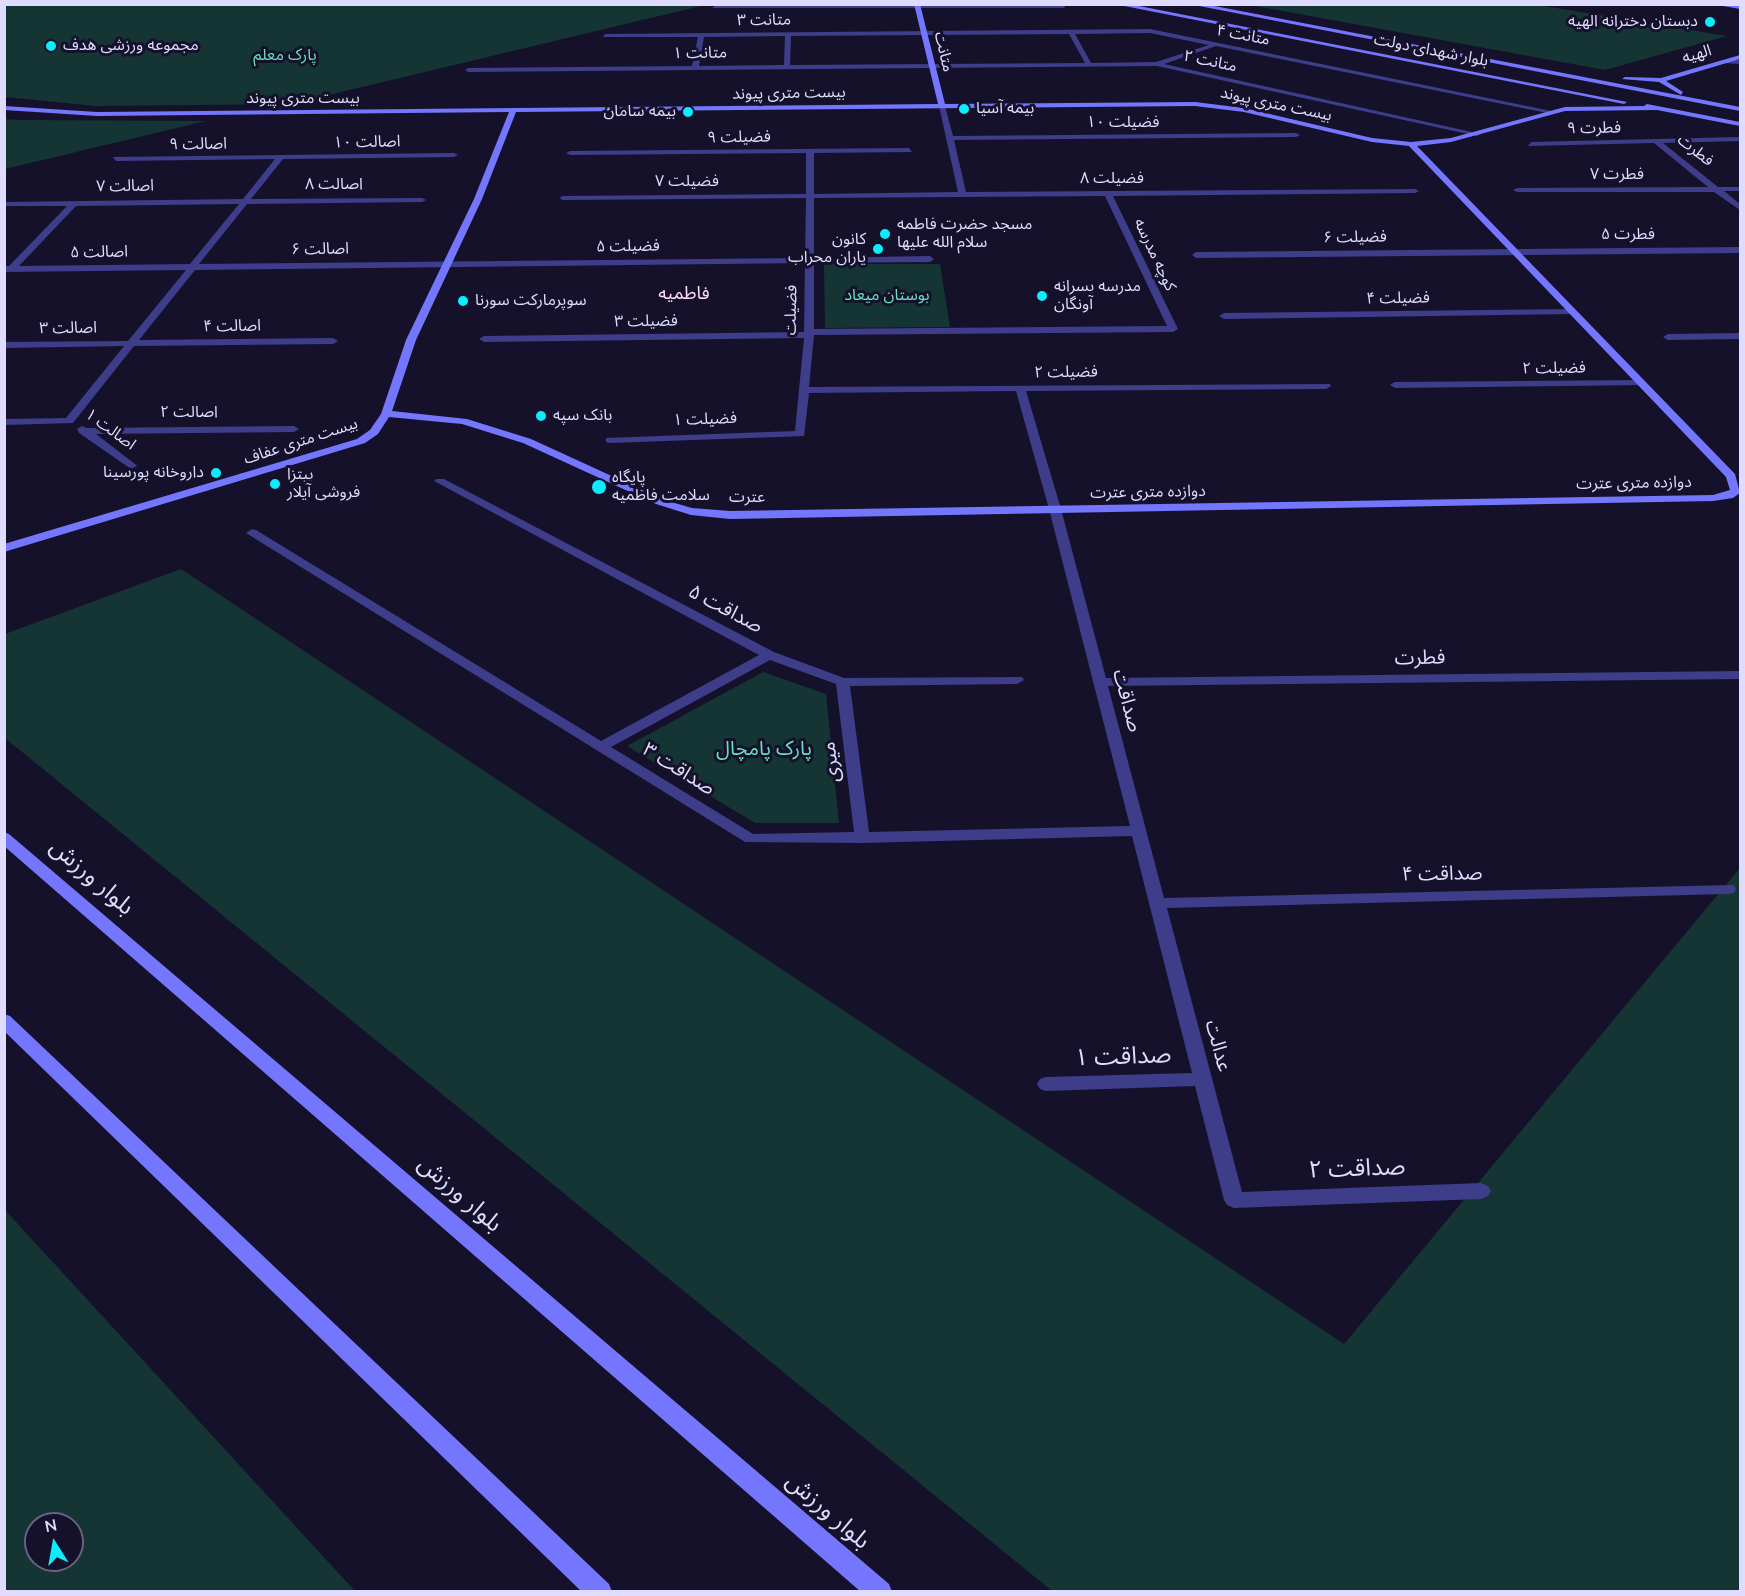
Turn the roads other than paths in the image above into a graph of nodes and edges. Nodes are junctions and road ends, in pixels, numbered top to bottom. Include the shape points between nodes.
1 (1117, 4) edge
2 (1723, 4) edge
3 (1189, 5) edge
4 (918, 6) edge
5 (1064, 6) edge
6 (1168, 7) dead end
7 (1740, 7) edge
8 (715, 8) dead end
9 (1180, 16) junction
10 (1071, 32) junction
11 (924, 33) junction
12 (788, 34) junction
13 (701, 35) junction
14 (605, 36) dead end
15 (1216, 44) junction
16 (1740, 57) edge
17 (1723, 62) junction
18 (1740, 62) edge
19 (1089, 64) junction
20 (1157, 64) junction
21 (932, 65) junction
22 (787, 67) junction
23 (695, 68) junction
24 (468, 70) dead end
25 (1574, 76) junction
26 (1661, 80) junction
27 (1548, 87) junction
28 (1689, 99) junction
29 (942, 106) junction
30 (4, 108) edge
31 (1565, 108) junction
32 (1657, 108) junction
33 (1740, 109) edge
34 (513, 111) junction
35 (1552, 112) junction
36 (1740, 124) edge
37 (1478, 134) junction
38 (1296, 135) dead end
39 (949, 138) junction
40 (1740, 140) edge
41 (1657, 142) junction
42 (1411, 144) junction
43 (1531, 144) dead end
44 (810, 150) junction
45 (909, 150) dead end
46 (570, 153) dead end
47 (454, 155) dead end
48 (281, 158) junction
49 (116, 159) dead end
50 (1717, 189) junction
51 (1740, 189) edge
52 (1517, 190) dead end
53 (1415, 191) dead end
54 (1108, 194) junction
55 (963, 195) junction
56 (810, 196) junction
57 (564, 198) dead end
58 (422, 200) dead end
59 (247, 201) junction
60 (74, 203) junction
61 (4, 204) edge
62 (1740, 208) edge
63 (1740, 250) edge
64 (1515, 251) junction
65 (1196, 255) dead end
66 (930, 259) dead end
67 (810, 260) junction
68 (447, 264) junction
69 (195, 267) junction
70 (8, 269) edge
71 (1572, 311) junction
72 (1224, 316) dead end
73 (1173, 329) joint
74 (809, 333) junction
75 (1740, 336) edge
76 (1668, 337) dead end
77 (484, 339) dead end
78 (333, 340) dead end
79 (133, 343) junction
80 (4, 345) edge
81 (1641, 383) junction
82 (1395, 385) dead end
83 (1326, 386) dead end
84 (1020, 389) junction
85 (806, 390) junction
86 (386, 414) junction
87 (69, 421) junction
88 (4, 422) edge
89 (294, 429) dead end
90 (83, 431) junction
91 (800, 434) joint
92 (610, 440) dead end
93 (132, 466) dead end
94 (440, 481) dead end
95 (1054, 509) junction
96 (252, 533) dead end
97 (4, 548) edge
98 (769, 655) junction
99 (1740, 675) edge
100 (1017, 680) dead end
101 (843, 682) junction
102 (1100, 682) junction
103 (601, 747) junction
104 (1138, 831) junction
105 (4, 837) edge
106 (862, 838) junction
107 (1728, 889) dead end
108 (1157, 903) junction
109 (4, 1020) edge
110 (1203, 1079) junction
111 (1046, 1084) dead end
112 (1481, 1191) dead end
113 (1234, 1200) joint
114 (600, 1592) edge
115 (880, 1592) edge

1 - 9 street, بلوار شهدای دولت
2 - 7 street
3 - 25 street, بلوار شهدای دولت
4 - 5 street
4 - 8 street
4 - 11 street, متانت
6 - 9 street via 1168,11
9 - 27 street, بلوار شهدای دولت
10 - 11 street, متانت ۴
10 - 15 street, متانت ۴ via 1150,31
10 - 19 street
11 - 12 street, متانت ۳
11 - 21 street, متانت
12 - 13 street, متانت ۳
12 - 22 street
13 - 14 street, متانت ۳
13 - 23 street
15 - 20 street
15 - 35 street, متانت ۴
16 - 17 street, الهیه
17 - 18 street
17 - 26 street, الهیه
19 - 20 street, متانت ۲
19 - 21 street, متانت ۲
20 - 37 street, متانت ۲
21 - 22 street, متانت ۱
21 - 29 street, متانت
22 - 23 street, متانت ۱
23 - 24 street, متانت ۱
25 - 26 street
25 - 28 street, بلوار شهدای دولت
26 - 28 street
27 - 31 street
27 - 32 street, بلوار شهدای دولت
28 - 33 street, بلوار شهدای دولت
29 - 34 street, بیست متری پیوند
29 - 39 street
29 - 42 street, بیست متری پیوند via 1195,104 1244,110 1372,140
30 - 34 street, بیست متری پیوند via 97,114
31 - 32 street, بیست متری پیوند
31 - 35 street, بیست متری پیوند
32 - 36 street, بلوار شهدای دولت
34 - 68 street, بیست متری عفاف
35 - 37 street, بیست متری پیوند
37 - 42 street, بیست متری پیوند
38 - 39 street, فضیلت ۱۰
39 - 55 street
40 - 41 street, فطرت ۹
41 - 43 street, فطرت ۹
41 - 50 street, فطرت
42 - 64 street, دوازده متری عترت
44 - 45 street, فضیلت ۹
44 - 46 street, فضیلت ۹
44 - 56 street, فضیلت
47 - 48 street, اصالت ۱۰
48 - 49 street, اصالت ۹
48 - 59 street
50 - 51 street, فطرت ۷
50 - 52 street, فطرت ۷
50 - 62 street, فطرت
53 - 54 street, فضیلت ۸
54 - 55 street, فضیلت ۸
54 - 73 street, کوچه مدرسه
55 - 56 street, فضیلت ۸
56 - 57 street, فضیلت ۷
56 - 67 street, فضیلت
58 - 59 street, اصالت ۸
59 - 60 street, اصالت ۷
59 - 69 street
60 - 61 street, اصالت ۷
60 - 70 street
63 - 64 street, فطرت ۵
64 - 65 street, فضیلت ۶
64 - 71 street, دوازده متری عترت
66 - 67 street, فضیلت ۵
67 - 68 street, فضیلت ۵
67 - 74 street, فضیلت
68 - 69 street, اصالت ۶
68 - 86 street, بیست متری عفاف via 411,340
69 - 70 street, اصالت ۵
69 - 79 street
71 - 72 street, فضیلت ۴
71 - 81 street, دوازده متری عترت
73 - 74 street, فضیلت ۳
74 - 77 street, فضیلت ۳
74 - 85 street, فضیلت
75 - 76 street
78 - 79 street, اصالت ۴
79 - 80 street, اصالت ۳
79 - 87 street
81 - 82 street, فضیلت ۲
81 - 95 street, دوازده متری عترت via 1731,476 1736,491 1713,498
83 - 84 street, فضیلت ۲
84 - 85 street, فضیلت ۲
84 - 95 street
85 - 91 street, فضیلت
86 - 95 street, عترت via 463,421 527,441 660,502 691,511 729,515
86 - 97 street, بیست متری عفاف via 361,441
87 - 88 street
87 - 90 street, اصالت ۱
89 - 90 street, اصالت ۲
90 - 93 street, اصالت ۱
91 - 92 street, فضیلت ۱
94 - 98 street, صداقت ۵
95 - 102 street, صداقت
96 - 103 street, صداقت ۳
98 - 101 street, صداقت ۵
98 - 103 street
99 - 102 street, فطرت
100 - 101 street, صداقت ۵
101 - 106 street, میری
102 - 104 street, صداقت
103 - 106 street, صداقت ۳ via 750,839
104 - 106 street, صداقت ۳
104 - 108 street, صداقت
105 - 115 street, بلوار ورزش
107 - 108 street, صداقت ۴
108 - 110 street, عدالت
109 - 114 street
110 - 111 street, صداقت ۱
110 - 113 street, عدالت
112 - 113 street, صداقت ۲

